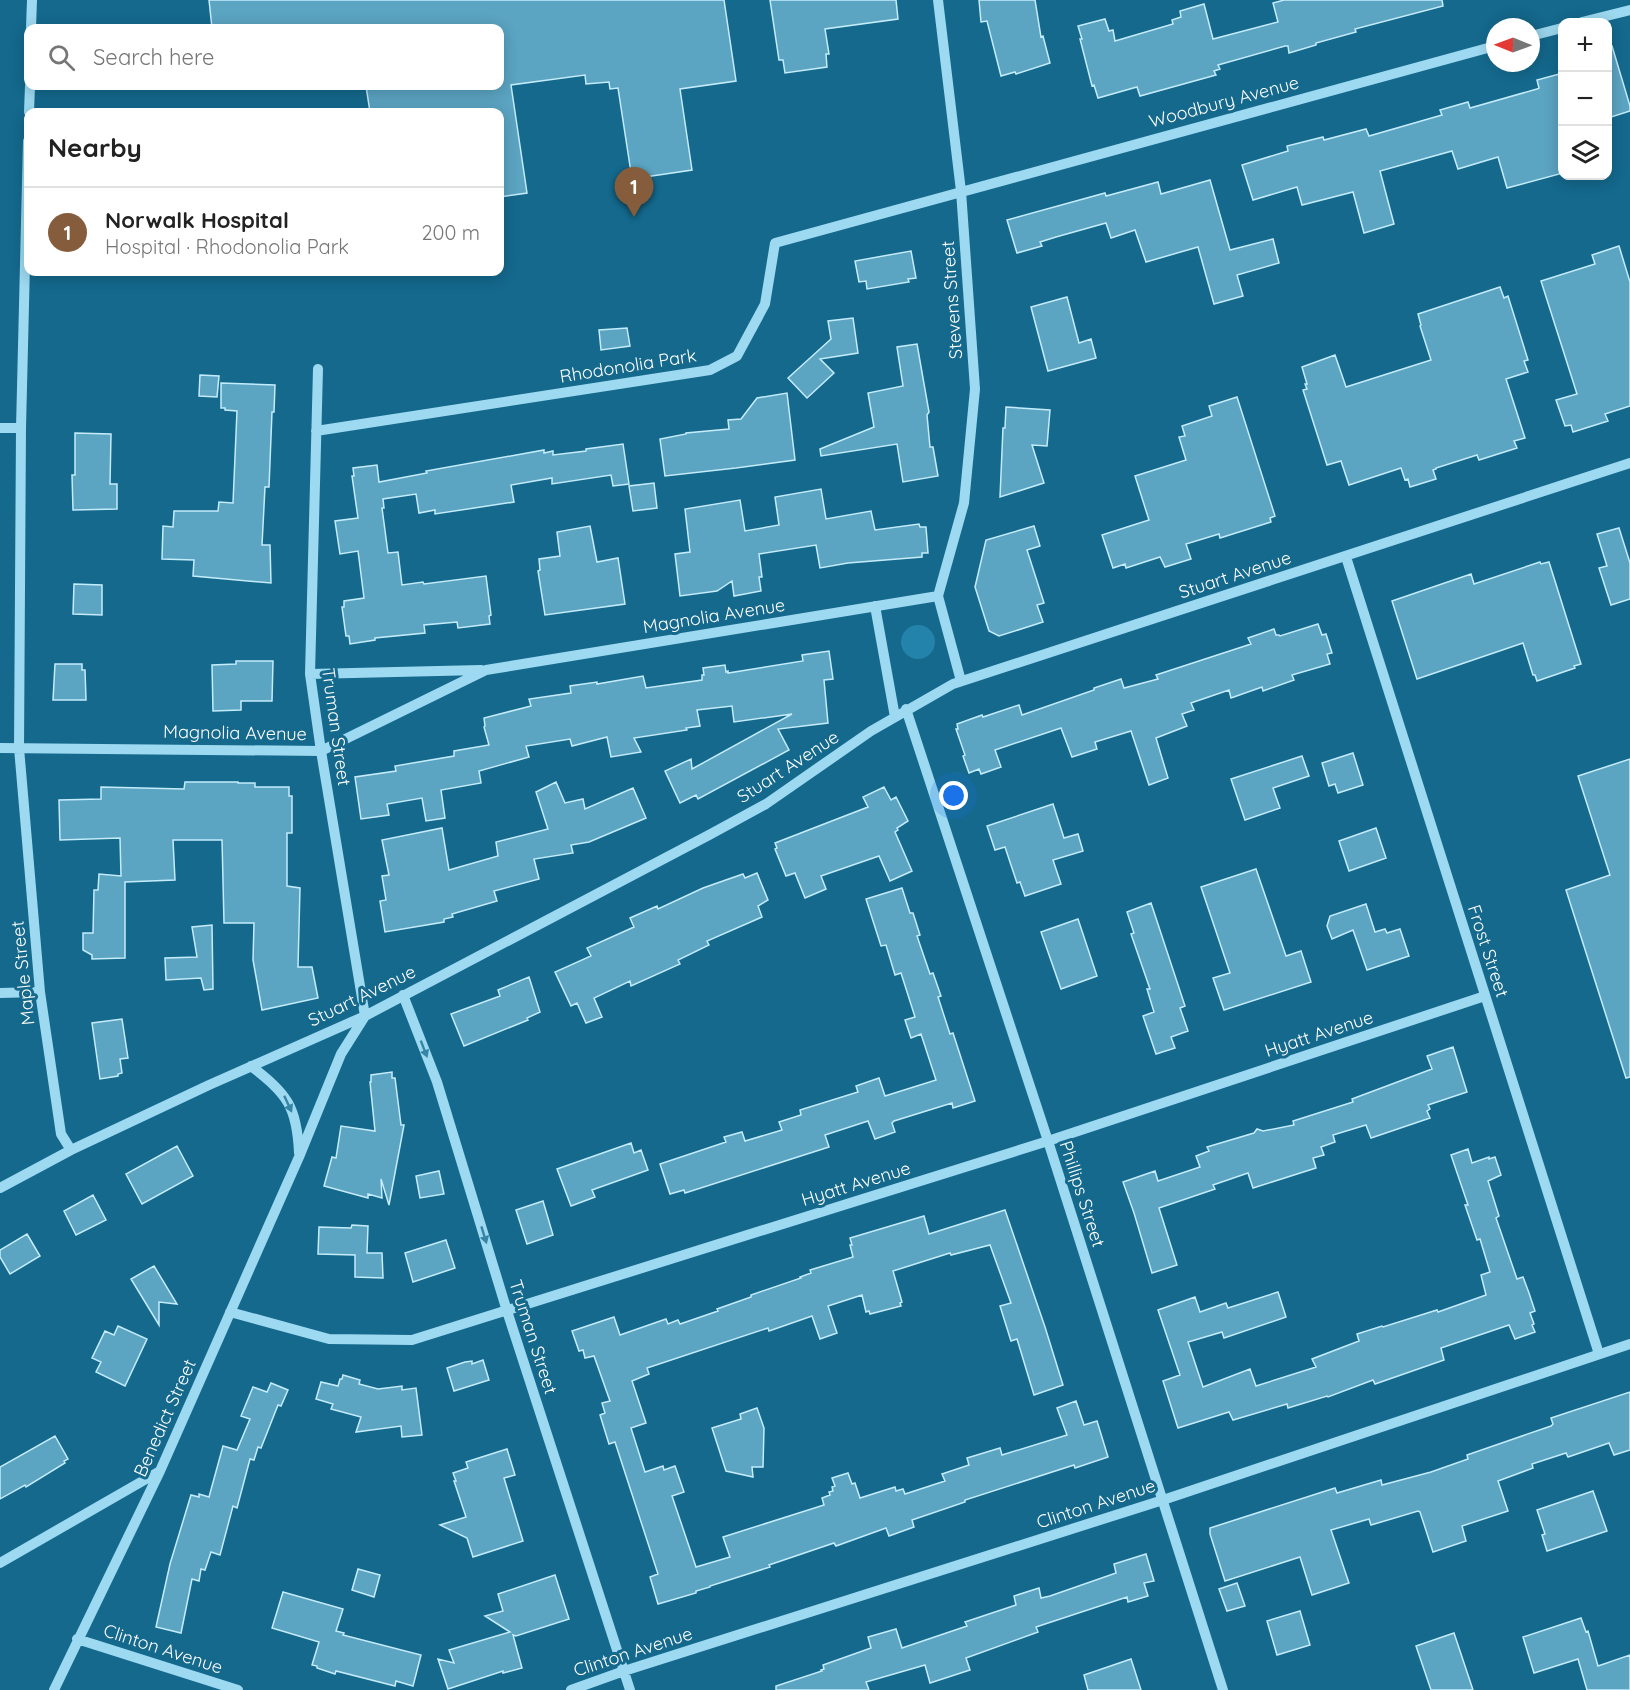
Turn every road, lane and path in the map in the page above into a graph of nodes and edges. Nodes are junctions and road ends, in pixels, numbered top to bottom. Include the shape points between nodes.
1 (32, 0) edge
2 (938, 0) edge
3 (1630, 9) edge
4 (1597, 18) edge
5 (31, 24) edge
6 (1558, 29) edge
7 (1540, 34) edge
8 (1486, 48) edge
9 (30, 90) edge
10 (29, 108) edge
11 (961, 190) junction
12 (25, 276) edge
13 (318, 369) dead end
14 (0, 428) edge
15 (21, 428) junction
16 (316, 431) junction
17 (1630, 463) edge
18 (1346, 557) junction
19 (938, 596) junction
20 (875, 606) junction
21 (486, 670) junction
22 (310, 674) junction
23 (961, 681) junction
24 (906, 709) junction
25 (895, 717) junction
26 (0, 748) edge
27 (19, 748) junction
28 (321, 750) junction
29 (40, 992) junction
30 (0, 993) edge
31 (403, 995) junction
32 (1485, 996) junction
33 (365, 1016) junction
34 (251, 1066) junction
35 (1048, 1141) junction
36 (72, 1150) junction
37 (299, 1157) junction
38 (0, 1188) edge
39 (507, 1311) junction
40 (230, 1312) junction
41 (1630, 1344) edge
42 (1599, 1354) junction
43 (160, 1471) junction
44 (1162, 1500) junction
45 (0, 1563) edge
46 (78, 1639) junction
47 (624, 1671) junction
48 (54, 1690) edge
49 (238, 1690) edge
50 (571, 1690) edge
51 (630, 1690) edge
52 (1223, 1690) edge

1 - 5 street
2 - 11 street, Stevens Street
3 - 4 street
6 - 7 street
8 - 11 street, Woodbury Avenue
9 - 10 street
11 - 16 street, Rhodonolia Park via 775,243 765,304 737,356 710,370
11 - 19 street, Stevens Street via 975,389 964,502
12 - 15 street, Maple Street
13 - 16 street, Truman Street
14 - 15 street
15 - 27 street, Maple Street
16 - 22 street, Truman Street
17 - 18 street, Stuart Avenue
18 - 23 street, Stuart Avenue
18 - 32 street, Frost Street
19 - 20 street
19 - 23 street
20 - 21 street, Magnolia Avenue
20 - 25 street
21 - 22 street, Magnolia Avenue
21 - 28 street, Magnolia Avenue
22 - 28 street, Truman Street
23 - 24 street, Stuart Avenue
24 - 25 street, Stuart Avenue
24 - 35 street, Phillips Street
25 - 31 street, Stuart Avenue via 766,804 710,836
26 - 27 street, Magnolia Avenue
27 - 28 street, Magnolia Avenue
27 - 29 street, Maple Street
28 - 33 street, Truman Street
29 - 30 street
29 - 36 street, Maple Street via 61,1134
31 - 33 street, Stuart Avenue
31 -> 39 street, Truman Street via 437,1082
32 - 35 street, Hyatt Avenue
32 - 42 street, Frost Street
33 - 34 street, Stuart Avenue
33 - 37 street, Benedict Street via 341,1053
34 - 36 street, Stuart Avenue
34 -> 37 street, Benedict Street via 275,1084 290,1107 298,1131
35 - 39 street, Hyatt Avenue
35 - 44 street, Phillips Street
36 - 38 street, Stuart Avenue
37 - 40 street, Benedict Street
39 - 40 street, Hyatt Avenue via 412,1340 329,1339
39 - 47 street, Truman Street
40 - 43 street, Benedict Street
41 - 42 street, Clinton Avenue
42 - 44 street, Clinton Avenue
43 - 45 street
43 - 46 street, Benedict Street
44 - 47 street, Clinton Avenue
44 - 52 street, Phillips Street
46 - 48 street, Benedict Street
46 - 49 street, Clinton Avenue
47 - 50 street, Clinton Avenue
47 - 51 street, Truman Street

